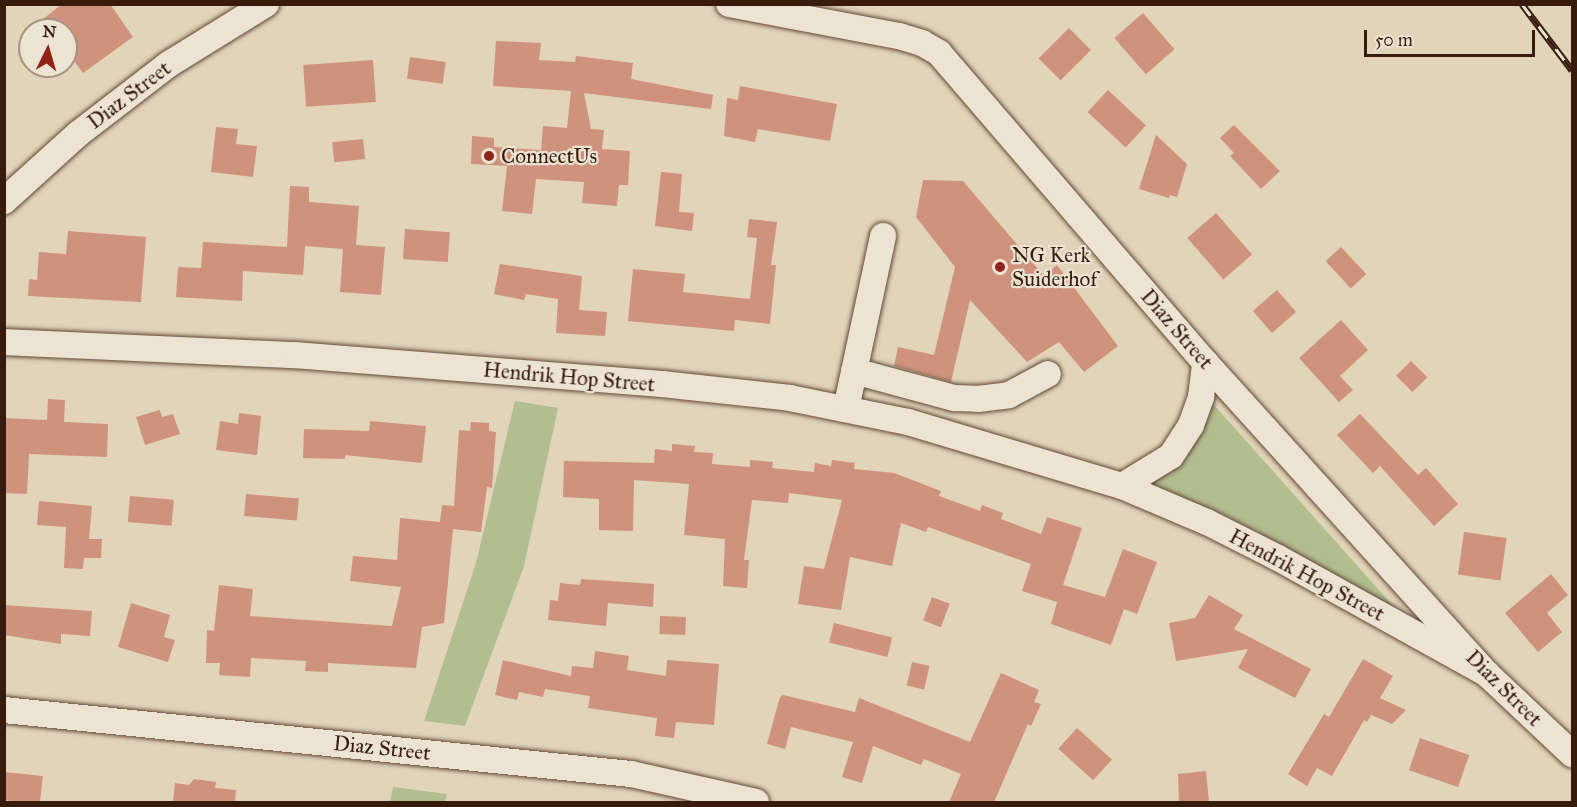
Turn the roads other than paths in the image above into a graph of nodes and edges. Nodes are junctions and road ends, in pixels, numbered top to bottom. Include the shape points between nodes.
1 (266, 4) edge
2 (729, 4) edge
3 (4, 201) edge
4 (883, 236) dead end
5 (4, 342) edge
6 (1205, 362) junction
7 (854, 371) junction
8 (1048, 374) dead end
9 (846, 409) junction
10 (1122, 486) junction
11 (1487, 674) junction
12 (4, 710) edge
13 (1572, 754) edge
14 (756, 802) edge

1 - 3 street, Diaz Street via 169,64 78,134
2 - 6 street, Diaz Street via 899,36 939,53
4 - 7 street
5 - 9 street, Hendrik Hop Street via 294,355 662,384 790,398
6 - 10 street via 1201,397 1191,426 1176,449
6 - 11 street, Diaz Street
7 - 8 street via 954,398 978,399 1009,396
7 - 9 street
9 - 10 street, Hendrik Hop Street via 909,422
10 - 11 street, Hendrik Hop Street via 1278,558
11 - 13 street, Diaz Street
12 - 14 street, Diaz Street via 631,774

